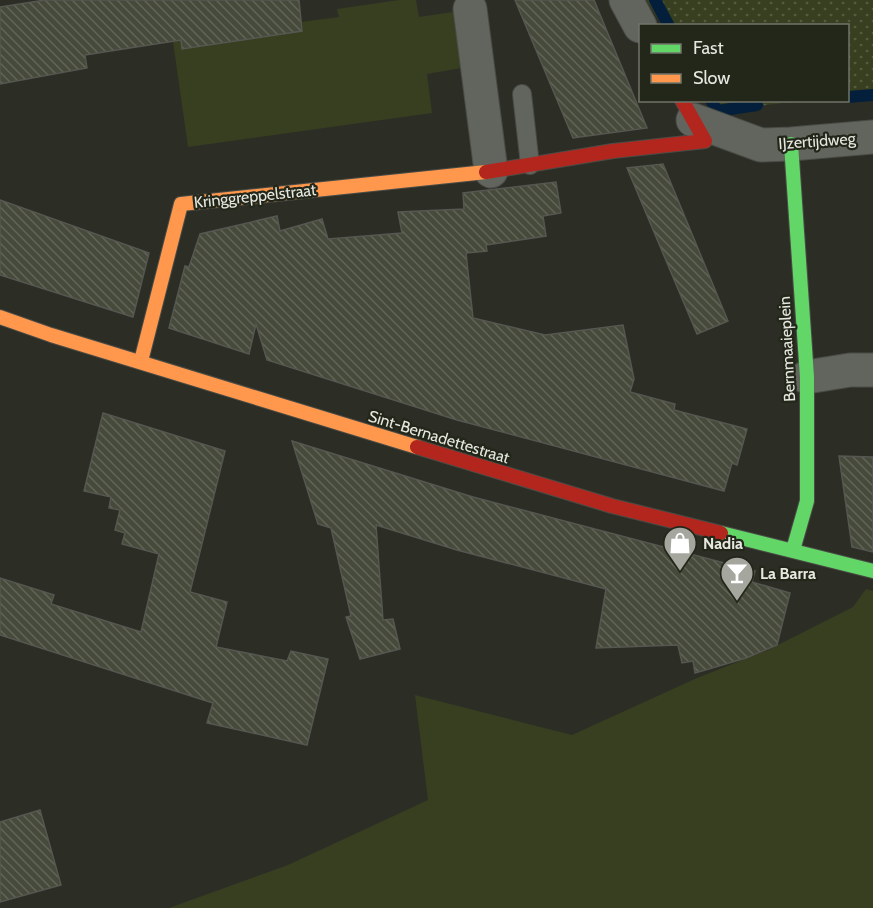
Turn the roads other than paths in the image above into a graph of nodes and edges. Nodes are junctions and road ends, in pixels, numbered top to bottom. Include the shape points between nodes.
1 (626, 0) edge
2 (470, 9) dead end
3 (639, 24) edge
4 (522, 94) dead end
5 (693, 121) edge
6 (873, 136) edge
7 (791, 144) junction
8 (530, 165) junction
9 (490, 171) junction
10 (0, 317) edge
11 (141, 361) junction
12 (873, 370) edge
13 (807, 377) junction
14 (793, 550) junction
15 (873, 571) edge

1 - 3 street
2 - 9 street
4 - 8 lane
5 - 7 street, IJzertijdweg via 761,145
5 - 8 street, Kringgreppelstraat via 613,151
6 - 7 street, IJzertijdweg
7 - 13 street, Bernmaaieplein
8 - 9 street, Kringgreppelstraat
9 - 11 street, Kringgreppelstraat via 181,204
10 - 11 street, Sint-Bernadettestraat
11 - 14 street, Sint-Bernadettestraat via 612,506
12 - 13 street
13 - 14 street, Bernmaaieplein via 807,501
14 - 15 street, Sint-Bernadettestraat

